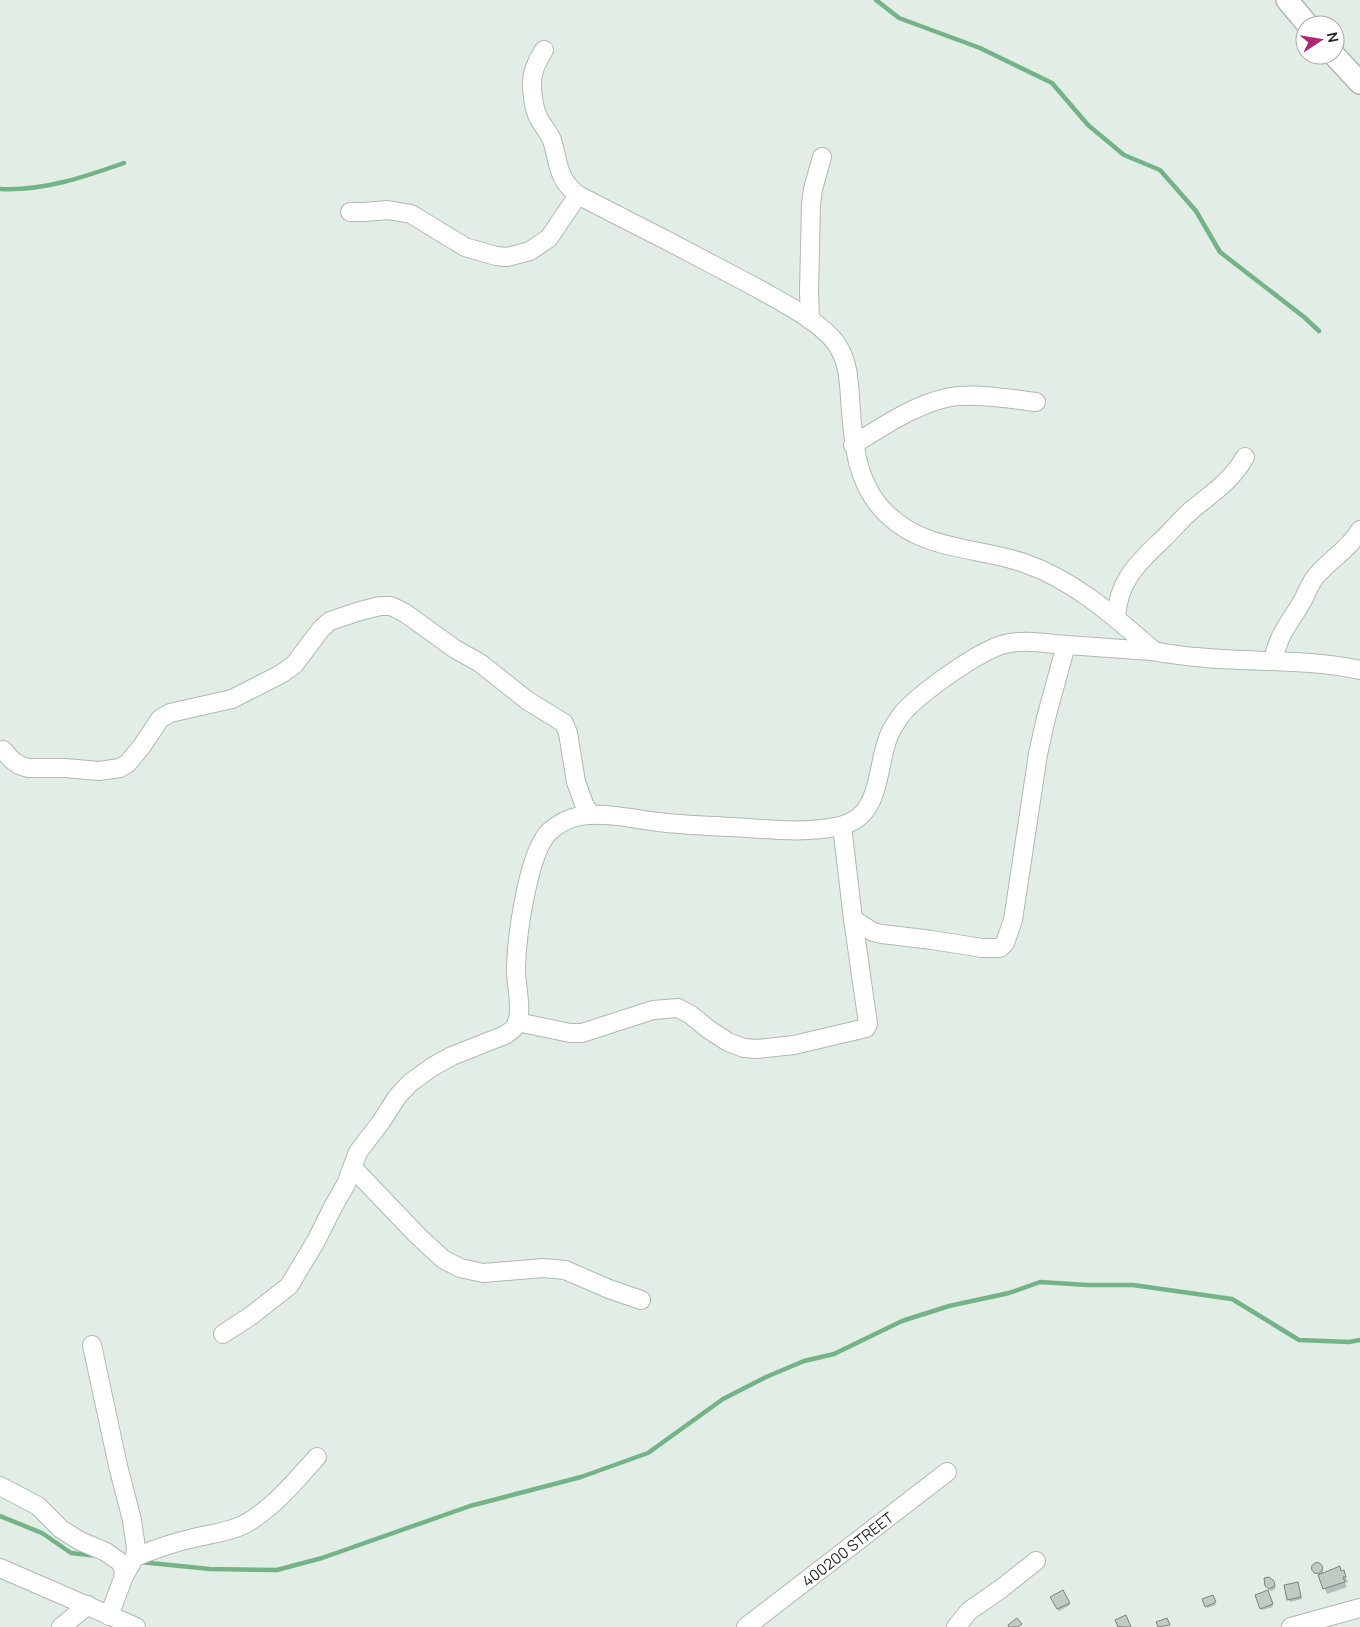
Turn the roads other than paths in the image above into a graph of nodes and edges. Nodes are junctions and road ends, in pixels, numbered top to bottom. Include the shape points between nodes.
1 (1287, 0) edge
2 (1300, 15) edge
3 (544, 50) dead end
4 (1343, 65) edge
5 (1360, 83) edge
6 (822, 157) dead end
7 (578, 195) junction
8 (350, 212) dead end
9 (810, 320) junction
10 (1036, 402) dead end
11 (854, 445) junction
12 (1245, 457) dead end
13 (1360, 530) edge
14 (1116, 618) junction
15 (1066, 645) junction
16 (1154, 651) junction
17 (1273, 660) junction
18 (1360, 670) edge
19 (3, 750) dead end
20 (591, 816) junction
21 (842, 826) junction
22 (853, 919) junction
23 (517, 1022) junction
24 (353, 1168) junction
25 (641, 1300) dead end
26 (223, 1334) dead end
27 (92, 1345) dead end
28 (316, 1457) dead end
29 (947, 1472) dead end
30 (0, 1486) edge
31 (135, 1557) junction
32 (1036, 1561) dead end
33 (0, 1568) edge
34 (124, 1576) junction
35 (88, 1605) junction
36 (1360, 1608) edge
37 (109, 1616) junction
38 (60, 1627) edge
39 (136, 1627) edge
40 (746, 1627) edge
41 (956, 1627) edge
42 (1292, 1627) edge

1 - 2 street
3 - 7 street via 531,78 535,109 552,141 564,182
4 - 5 street
6 - 9 street via 813,189
7 - 8 street via 549,238 530,251 507,257 465,247 411,214 388,210
7 - 9 street via 718,267
9 - 11 street via 839,348 846,366
10 - 11 street via 958,396 940,400 909,412
11 - 14 street via 861,475 871,496 888,516 912,532 930,541 1024,563 1066,582
12 - 14 street via 1225,483 1138,562 1120,593
13 - 17 street via 1316,575 1281,634
14 - 16 street
15 - 16 street
15 - 21 street via 1008,643 990,649 922,695 901,714 890,734 873,798 867,809 859,818
15 - 22 street via 1042,736 1013,920 1005,943 1000,948 982,948 891,936 873,932
16 - 17 street via 1225,660
17 - 18 street
19 - 20 street via 10,759 28,768 99,771 120,768 142,746 160,719 170,713 232,699 294,665 330,621 360,610 391,606 480,663 528,701 564,723 576,782
20 - 21 street via 776,830
20 - 23 street via 561,822 548,832 537,852 519,931
21 - 22 street
22 - 23 street via 868,1024 860,1030 794,1045 757,1049 728,1042 678,1008 653,1010 582,1033
23 - 24 street via 505,1035 452,1056 410,1083 396,1097 358,1152
24 - 25 street via 443,1259 460,1268 483,1273 543,1268 565,1270
24 - 26 street via 289,1286
27 - 31 street via 132,1520
28 - 31 street via 284,1492 244,1524
29 - 40 street, 400200 STREET
30 - 34 street via 38,1506 61,1529 80,1541 113,1556 123,1567
31 - 34 street
32 - 41 street via 969,1611
33 - 35 street
34 - 37 street
35 - 37 street
35 - 38 street
36 - 42 street
37 - 39 street

